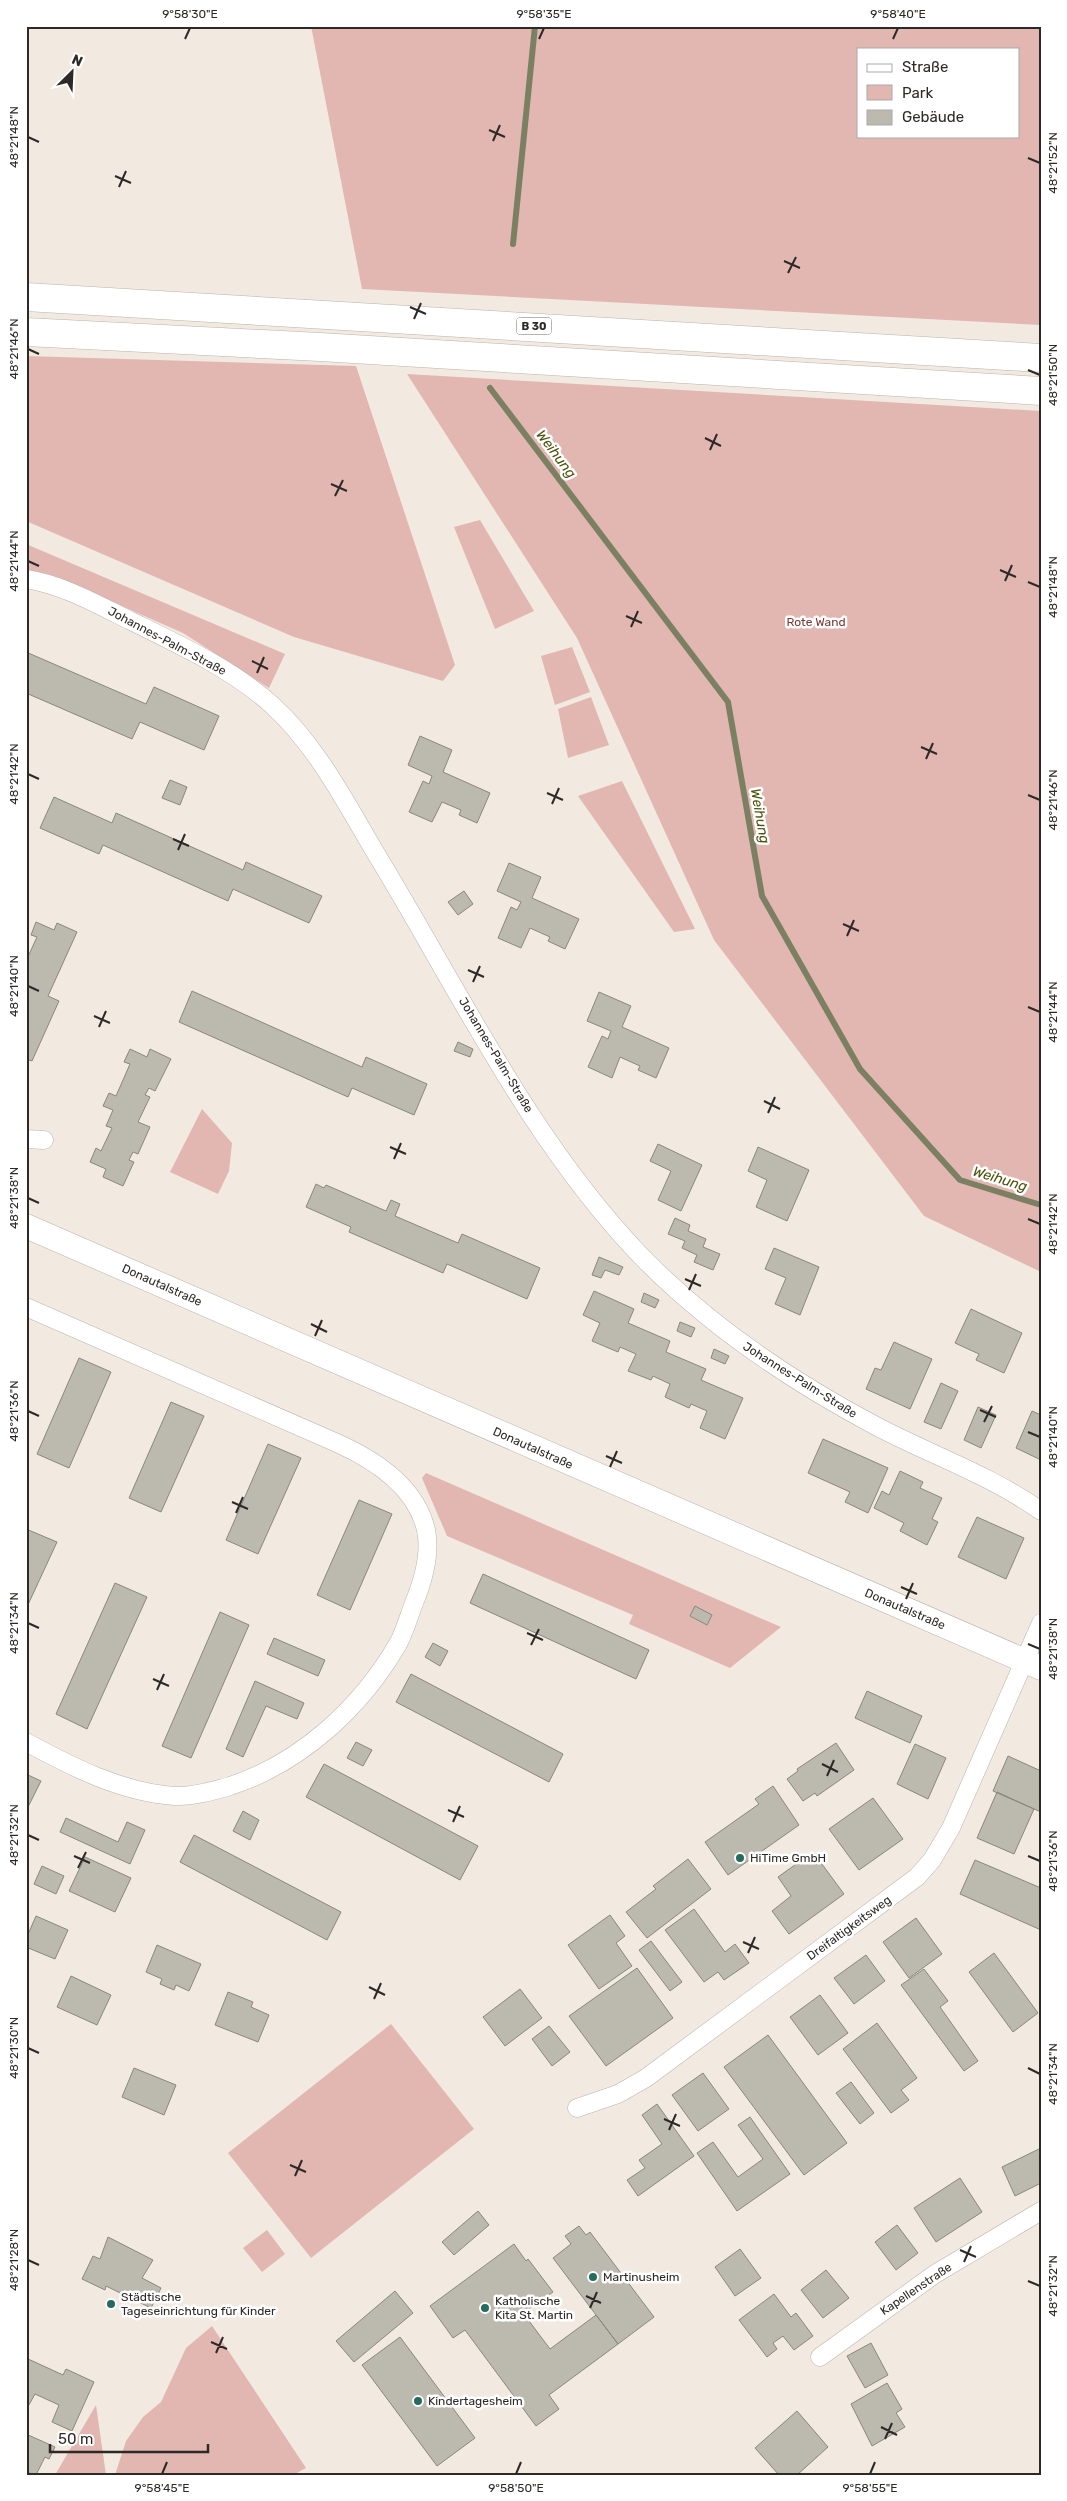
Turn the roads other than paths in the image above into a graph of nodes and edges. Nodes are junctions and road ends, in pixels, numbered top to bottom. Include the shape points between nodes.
1 (26, 297) edge
2 (26, 332) edge
3 (1041, 358) edge
4 (1041, 391) edge
5 (26, 579) edge
6 (26, 1139) edge
7 (44, 1140) dead end
8 (26, 1226) edge
9 (26, 1306) edge
10 (1041, 1511) edge
11 (1041, 1623) edge
12 (1032, 1664) edge
13 (26, 1742) edge
14 (578, 2108) dead end
15 (1041, 2211) edge
16 (820, 2357) dead end

1 - 3 highway, B 30
2 - 4 highway
5 - 10 street, Johannes-Palm-Straße via 59,587 222,669 270,704 304,740 326,770 420,925 518,1096 603,1215 677,1291 752,1353 877,1427 997,1484
6 - 7 street
8 - 12 main road, Donautalstraße
9 - 13 street via 371,1460 393,1476 416,1506 427,1535 423,1578 400,1638 344,1714 314,1742 279,1764 243,1782 174,1796 123,1786 79,1770
11 - 12 street
12 - 14 street, Dreifaltigkeitsweg via 952,1828 918,1877 646,2078 618,2094
15 - 16 street, Kapellenstraße via 936,2274

